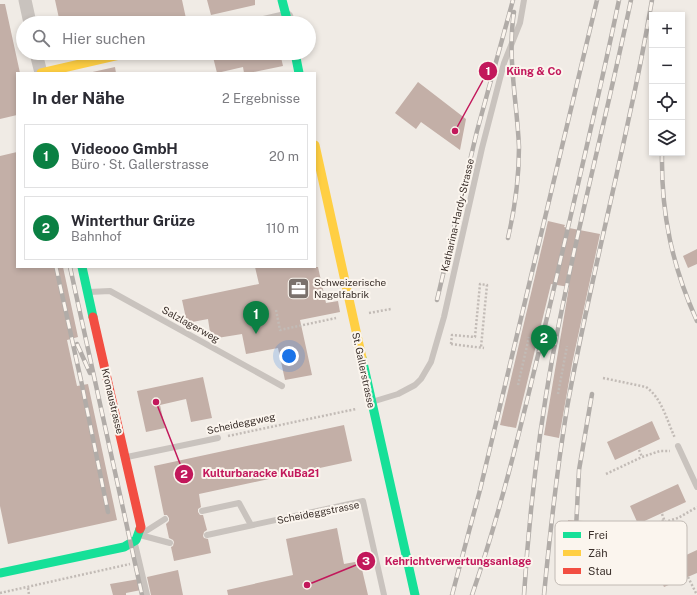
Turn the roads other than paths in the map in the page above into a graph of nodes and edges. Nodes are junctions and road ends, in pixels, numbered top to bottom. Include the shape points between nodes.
1 (24, 0) edge
2 (282, 0) edge
3 (524, 0) edge
4 (28, 16) edge
5 (286, 16) edge
6 (38, 60) edge
7 (98, 60) edge
8 (296, 60) edge
9 (41, 72) edge
10 (45, 72) edge
11 (299, 72) edge
12 (316, 150) edge
13 (82, 268) edge
14 (88, 292) junction
15 (282, 386) dead end
16 (371, 401) junction
17 (218, 438) road end
18 (678, 446) road end
19 (125, 458) junction
20 (697, 487) edge
21 (202, 511) dead end
22 (165, 520) dead end
23 (251, 525) junction
24 (207, 535) dead end
25 (137, 538) junction
26 (170, 543) dead end
27 (0, 573) edge
28 (147, 595) edge
29 (384, 595) edge
30 (415, 595) edge

1 - 4 street
2 - 5 street
3 - 16 lane, Katharina-Hardy-Strasse via 520,23 504,63 480,155 444,317 431,362 415,385 398,394
6 - 9 street
7 - 10 street
8 - 11 street
12 - 16 street, St. Gallerstrasse
13 - 14 street, Kronaustrasse
14 - 15 lane, Salzlagerweg via 110,291
14 - 19 street, Kronaustrasse
16 - 30 street, St. Gallerstrasse
17 - 19 lane, Scheideggweg
18 - 20 lane
19 - 25 street, Kronaustrasse via 141,527
21 - 23 lane via 239,503
22 - 25 lane
23 - 24 lane, Scheideggstrasse
23 - 29 lane, Scheideggstrasse via 363,501
25 - 26 lane
25 - 27 street via 124,547
25 - 28 lane via 138,556

